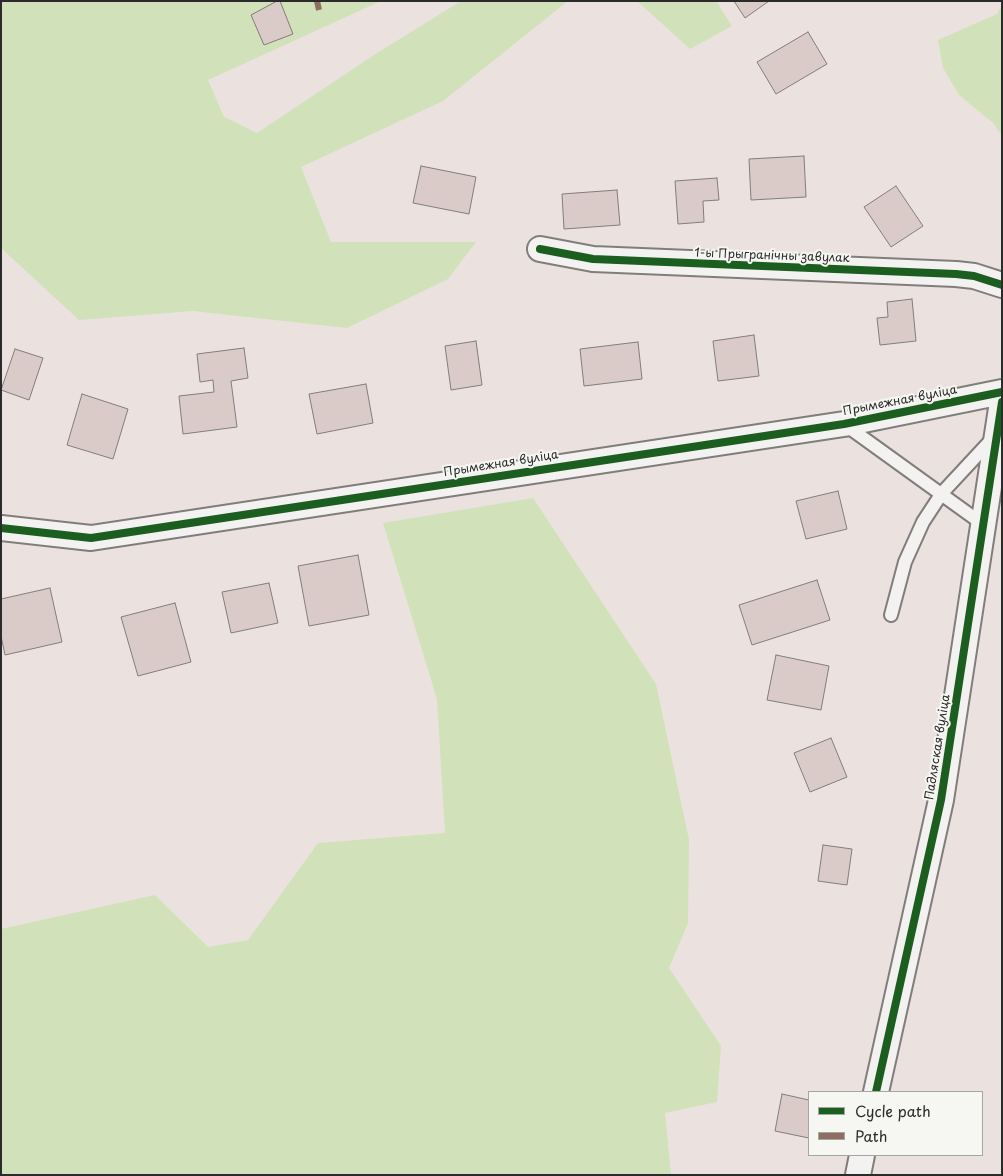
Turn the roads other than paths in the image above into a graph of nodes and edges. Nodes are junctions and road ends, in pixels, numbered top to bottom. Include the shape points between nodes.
1 (540, 249) dead end
2 (1002, 285) edge
3 (1002, 392) edge
4 (1002, 402) edge
5 (844, 424) junction
6 (997, 433) junction
7 (942, 493) junction
8 (984, 525) junction
9 (1, 528) edge
10 (891, 615) dead end
11 (876, 1091) edge
12 (862, 1156) edge
13 (858, 1175) edge

1 - 2 street, 1-ы Прыгранічны завулак via 593,259 956,274
3 - 5 street, Прымежная вуліца
4 - 6 street, Падляская вуліца
5 - 7 lane
5 - 9 street, Прымежная вуліца via 91,538
6 - 7 lane
6 - 8 street, Падляская вуліца
7 - 8 lane
7 - 10 lane via 923,522 905,562
8 - 11 street, Падляская вуліца via 941,800
12 - 13 street

